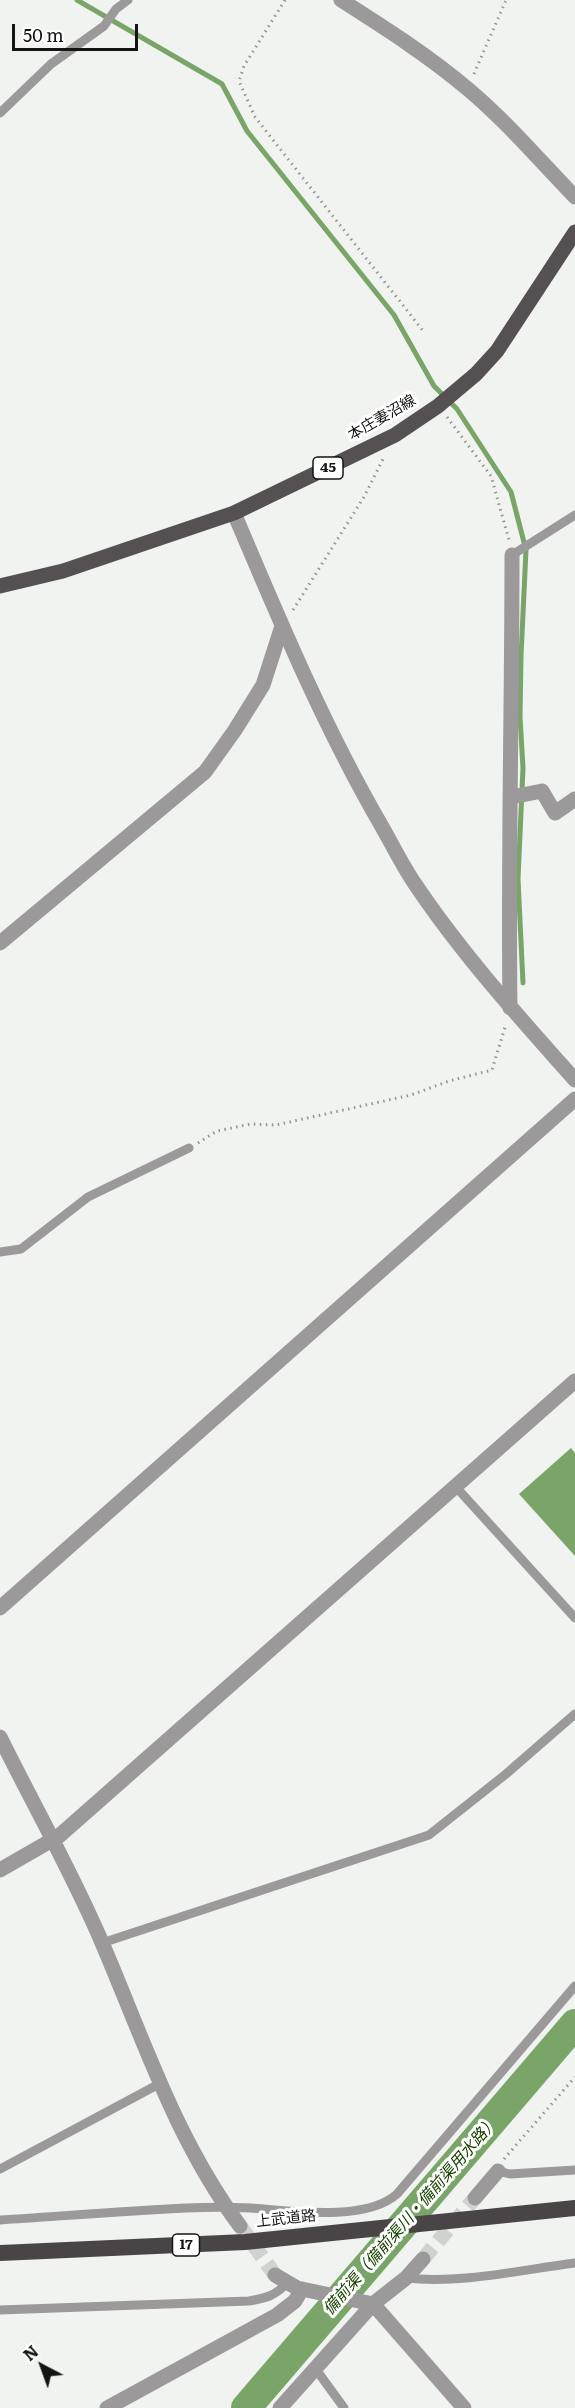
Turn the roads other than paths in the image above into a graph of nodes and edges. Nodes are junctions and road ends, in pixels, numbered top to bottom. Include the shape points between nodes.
1 (128, 0) edge
2 (341, 0) edge
3 (0, 113) edge
4 (575, 197) edge
5 (575, 232) edge
6 (234, 513) junction
7 (575, 515) edge
8 (512, 555) joint
9 (0, 586) edge
10 (282, 626) junction
11 (512, 797) junction
12 (575, 799) edge
13 (0, 943) edge
14 (510, 1008) junction
15 (575, 1080) edge
16 (575, 1099) edge
17 (189, 1148) road end
18 (0, 1252) edge
19 (575, 1381) edge
20 (455, 1486) junction
21 (0, 1608) edge
22 (575, 1618) edge
23 (575, 1714) edge
24 (0, 1737) edge
25 (52, 1841) junction
26 (0, 1870) edge
27 (102, 1943) junction
28 (575, 1986) edge
29 (159, 2084) junction
30 (0, 2169) edge
31 (575, 2170) edge
32 (498, 2171) joint
33 (475, 2198) tunnel mouth
34 (226, 2208) junction
35 (575, 2208) edge
36 (0, 2220) edge
37 (240, 2226) tunnel mouth
38 (0, 2253) edge
39 (423, 2259) tunnel mouth
40 (575, 2263) edge
41 (406, 2278) junction
42 (295, 2285) junction
43 (367, 2303) junction
44 (0, 2310) edge
45 (315, 2367) junction
46 (107, 2408) edge
47 (280, 2408) edge
48 (344, 2408) edge
49 (464, 2408) edge

1 - 3 lane via 104,26 51,64
2 - 4 street via 468,89
5 - 6 main road, 本庄妻沼線 / 45 via 497,351 438,406 394,435
6 - 9 main road, 本庄妻沼線 / 45 via 63,571
6 - 10 street
7 - 8 lane
8 - 11 street
10 - 13 street via 263,685 205,772
10 - 14 street via 348,765 414,883
11 - 12 street via 542,791 555,813
11 - 14 street via 508,875
14 - 15 street
16 - 21 street
17 - 18 lane via 88,1197 21,1249
19 - 20 street
20 - 22 lane
20 - 25 street
23 - 27 lane via 516,1767 429,1835
24 - 25 street
25 - 26 street
25 - 27 street
27 - 29 street
28 - 34 lane via 390,2201 358,2210 313,2213
29 - 30 lane
29 - 34 street
31 - 32 lane via 510,2174
32 - 33 street
34 - 36 lane
34 - 37 street
35 - 38 highway, 上武道路 / 17 via 245,2242
39 - 41 street
40 - 41 lane via 464,2278
41 - 43 street
42 - 43 street
42 - 44 lane via 269,2298 249,2301
42 - 46 street via 295,2301 277,2315
43 - 45 street
43 - 49 street
45 - 47 street
45 - 48 lane

